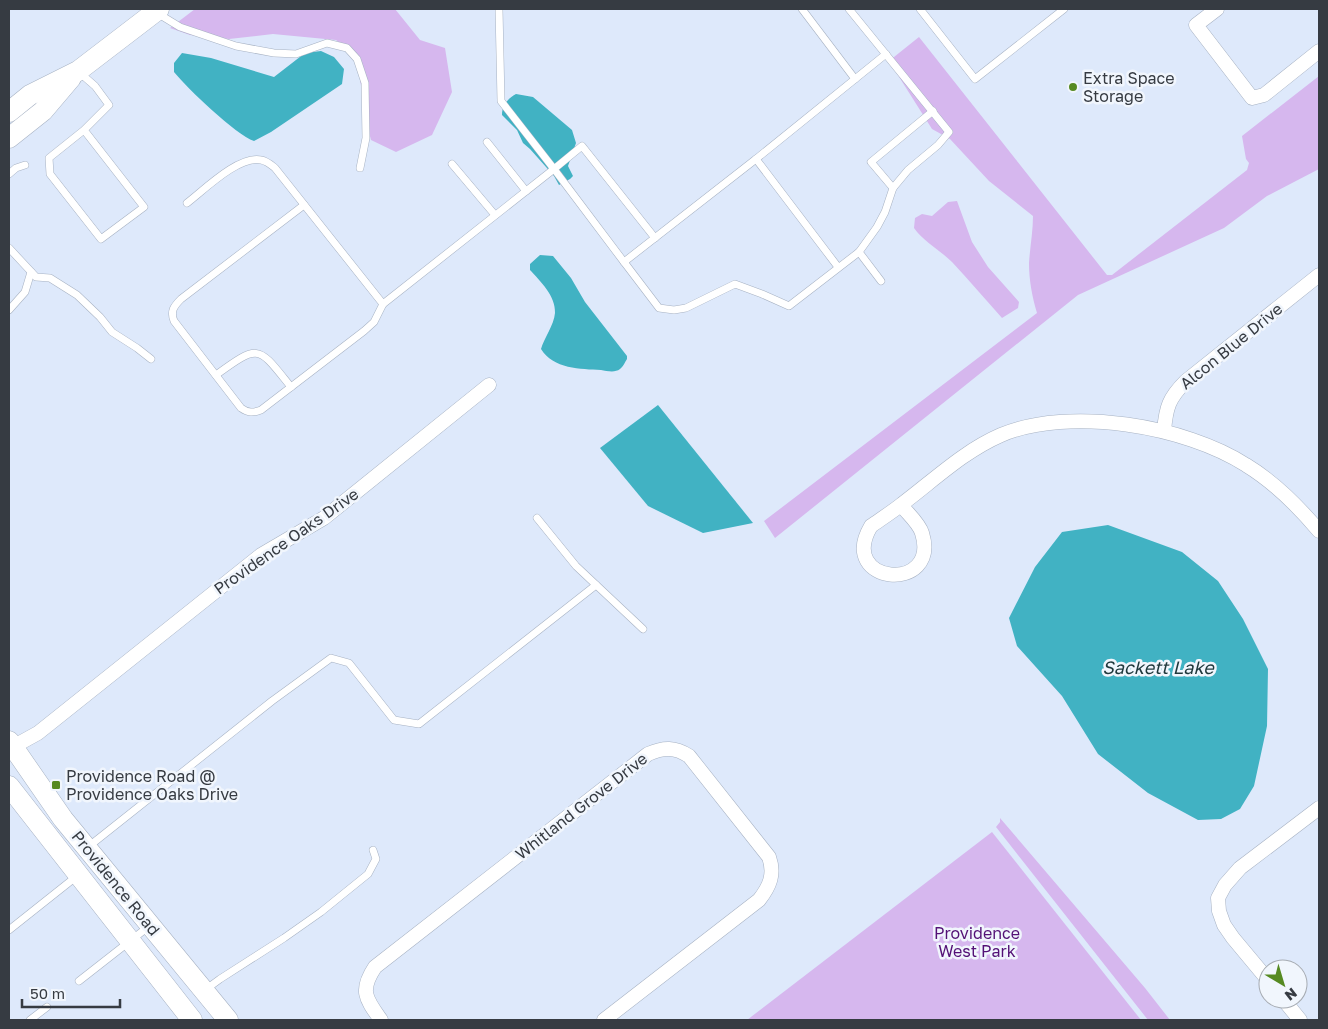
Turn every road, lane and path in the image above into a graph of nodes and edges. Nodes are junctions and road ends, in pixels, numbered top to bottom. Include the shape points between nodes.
1 (499, 9) edge
2 (802, 9) edge
3 (849, 9) edge
4 (920, 9) edge
5 (1064, 9) edge
6 (1217, 9) edge
7 (157, 10) edge
8 (1319, 52) edge
9 (886, 54) junction
10 (78, 71) junction
11 (855, 79) junction
12 (932, 111) junction
13 (9, 112) edge
14 (84, 130) junction
15 (9, 138) edge
16 (487, 142) dead end
17 (756, 158) junction
18 (452, 164) dead end
19 (25, 165) dead end
20 (360, 168) dead end
21 (554, 169) junction
22 (9, 174) edge
23 (893, 188) junction
24 (526, 191) junction
25 (188, 203) dead end
26 (304, 204) junction
27 (495, 215) junction
28 (655, 238) junction
29 (9, 248) edge
30 (858, 252) junction
31 (624, 262) junction
32 (838, 267) junction
33 (31, 272) junction
34 (1319, 275) edge
35 (881, 281) dead end
36 (383, 304) junction
37 (9, 310) edge
38 (151, 359) dead end
39 (216, 375) junction
40 (489, 385) dead end
41 (291, 387) junction
42 (1164, 431) junction
43 (901, 505) junction
44 (538, 518) dead end
45 (1319, 531) edge
46 (596, 585) junction
47 (643, 629) dead end
48 (10, 746) edge
49 (9, 786) edge
50 (1319, 808) edge
51 (87, 847) junction
52 (373, 850) dead end
53 (78, 875) junction
54 (150, 925) junction
55 (9, 930) edge
56 (130, 942) junction
57 (1258, 968) edge
58 (79, 981) dead end
59 (205, 991) junction
60 (47, 1007) dead end
61 (1291, 1009) edge
62 (30, 1020) edge
63 (192, 1020) edge
64 (228, 1020) edge
65 (381, 1020) edge
66 (604, 1020) edge
67 (1300, 1020) edge

1 - 21 lane via 501,101
2 - 11 lane
3 - 9 lane
4 - 5 lane via 975,79
6 - 8 street via 1196,25 1252,98 1264,94
7 - 10 main road
7 - 20 lane via 180,26 236,46 296,54 327,43 347,48 357,59 365,83 366,138
9 - 11 lane
9 - 12 lane
10 - 13 main road via 30,95
10 - 14 lane via 95,86 109,106
10 - 15 main road via 43,111
11 - 17 lane
12 - 23 lane via 949,132
12 - 23 lane via 871,162
14 - 14 lane via 144,207 101,239 50,174 49,158
16 - 24 lane
17 - 28 lane
17 - 32 lane
18 - 27 lane
19 - 22 lane
21 - 24 lane
21 - 28 lane via 582,146
21 - 31 lane
23 - 30 lane via 877,227
24 - 27 lane
25 - 26 lane via 231,168 254,159 274,168
26 - 36 lane
26 - 39 lane via 172,309 174,321
27 - 36 lane
28 - 31 lane
29 - 33 lane
30 - 32 lane
30 - 35 lane
31 - 32 lane via 659,308 674,310 686,308 735,284 789,306
33 - 37 lane via 25,292
33 - 38 lane via 36,277 50,278 78,295 112,332
34 - 42 street, Alcon Blue Drive via 1174,393 1166,408
36 - 41 lane via 369,327
39 - 41 lane via 249,353 256,353 270,361
39 - 41 lane via 246,412 261,410
40 - 48 street, Providence Oaks Drive via 324,518 261,555 38,733
42 - 43 street via 1095,421 1024,426 978,447
42 - 45 street via 1223,452 1246,465 1284,494
43 - 43 street via 871,526 864,543 864,552 874,569 900,576 917,565 924,544 918,525
44 - 46 lane via 576,566
46 - 47 lane
46 - 51 lane via 419,724 394,720 349,663 331,658
48 - 51 main road, Providence Road
49 - 53 main road, Providence Road
50 - 57 street via 1240,868 1218,898 1218,911 1224,925
51 - 54 main road, Providence Road
52 - 59 lane via 376,859 368,874 321,912
53 - 55 lane
53 - 56 main road, Providence Road
54 - 56 lane
54 - 59 main road, Providence Road
56 - 58 lane
56 - 63 main road, Providence Road
59 - 64 main road, Providence Road
60 - 62 lane
61 - 67 street
65 - 66 street, Whitland Grove Drive via 365,994 369,976 375,967 648,754 658,749 680,750 689,756 769,856 773,867 772,879 759,900

